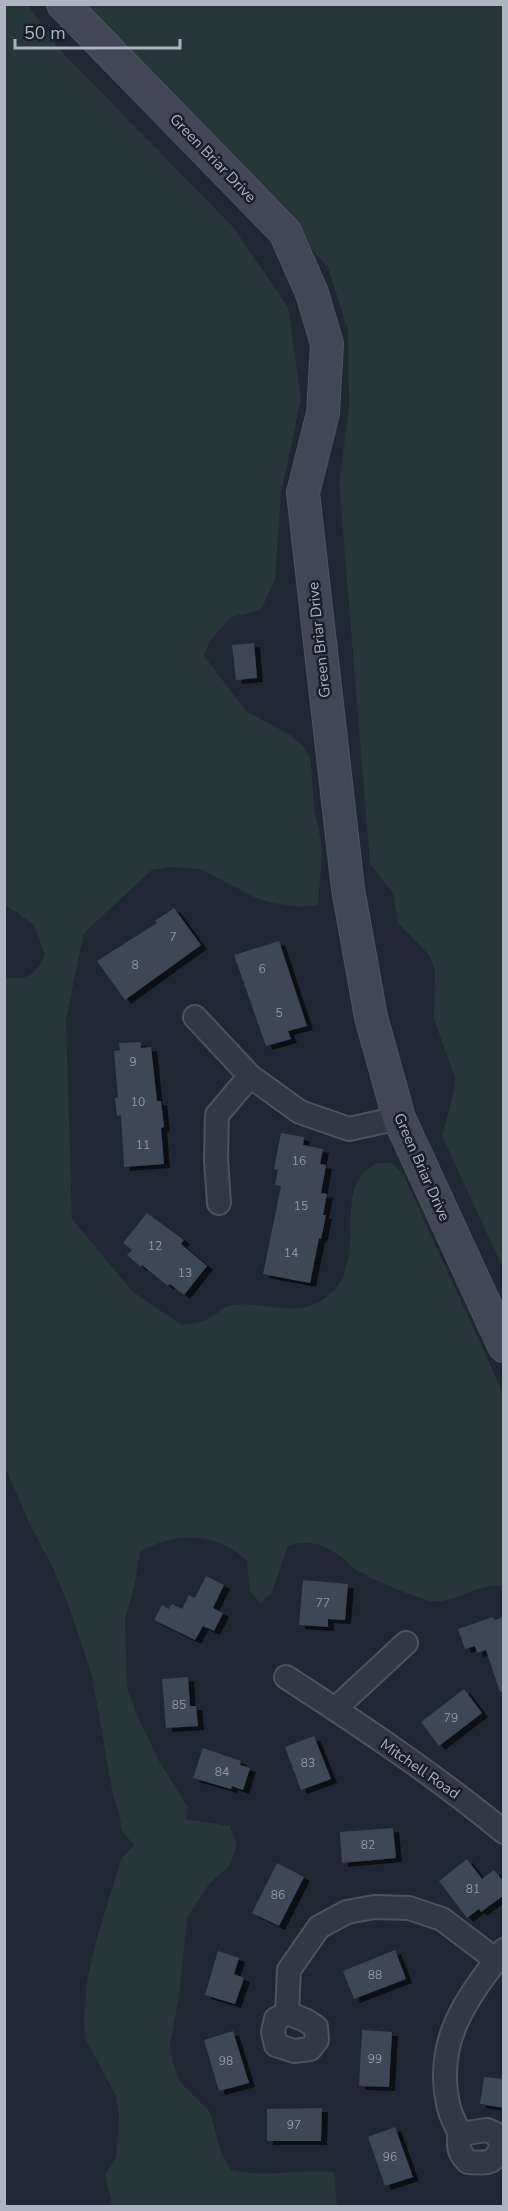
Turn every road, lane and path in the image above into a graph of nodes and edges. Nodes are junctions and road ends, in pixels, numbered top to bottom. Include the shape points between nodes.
1 (63, 4) edge
2 (195, 1017) dead end
3 (250, 1076) junction
4 (399, 1119) junction
5 (219, 1203) dead end
6 (504, 1346) edge
7 (406, 1643) dead end
8 (286, 1677) dead end
9 (335, 1709) junction
10 (504, 1832) edge
11 (500, 1955) edge
12 (287, 2013) dead end
13 (460, 2134) dead end

1 - 4 street, Green Briar Drive via 285,232 312,293 327,344 323,413 303,493 348,889 371,1017
2 - 3 street
3 - 4 street via 300,1112 350,1129
3 - 5 street via 217,1115
4 - 6 street, Green Briar Drive
7 - 9 street
8 - 9 street, Mitchell Road
9 - 10 street, Mitchell Road
11 - 12 street via 442,1919 408,1908 374,1907 347,1912 319,1927 289,1970
11 - 13 street via 472,1992 450,2035 445,2072 449,2108

